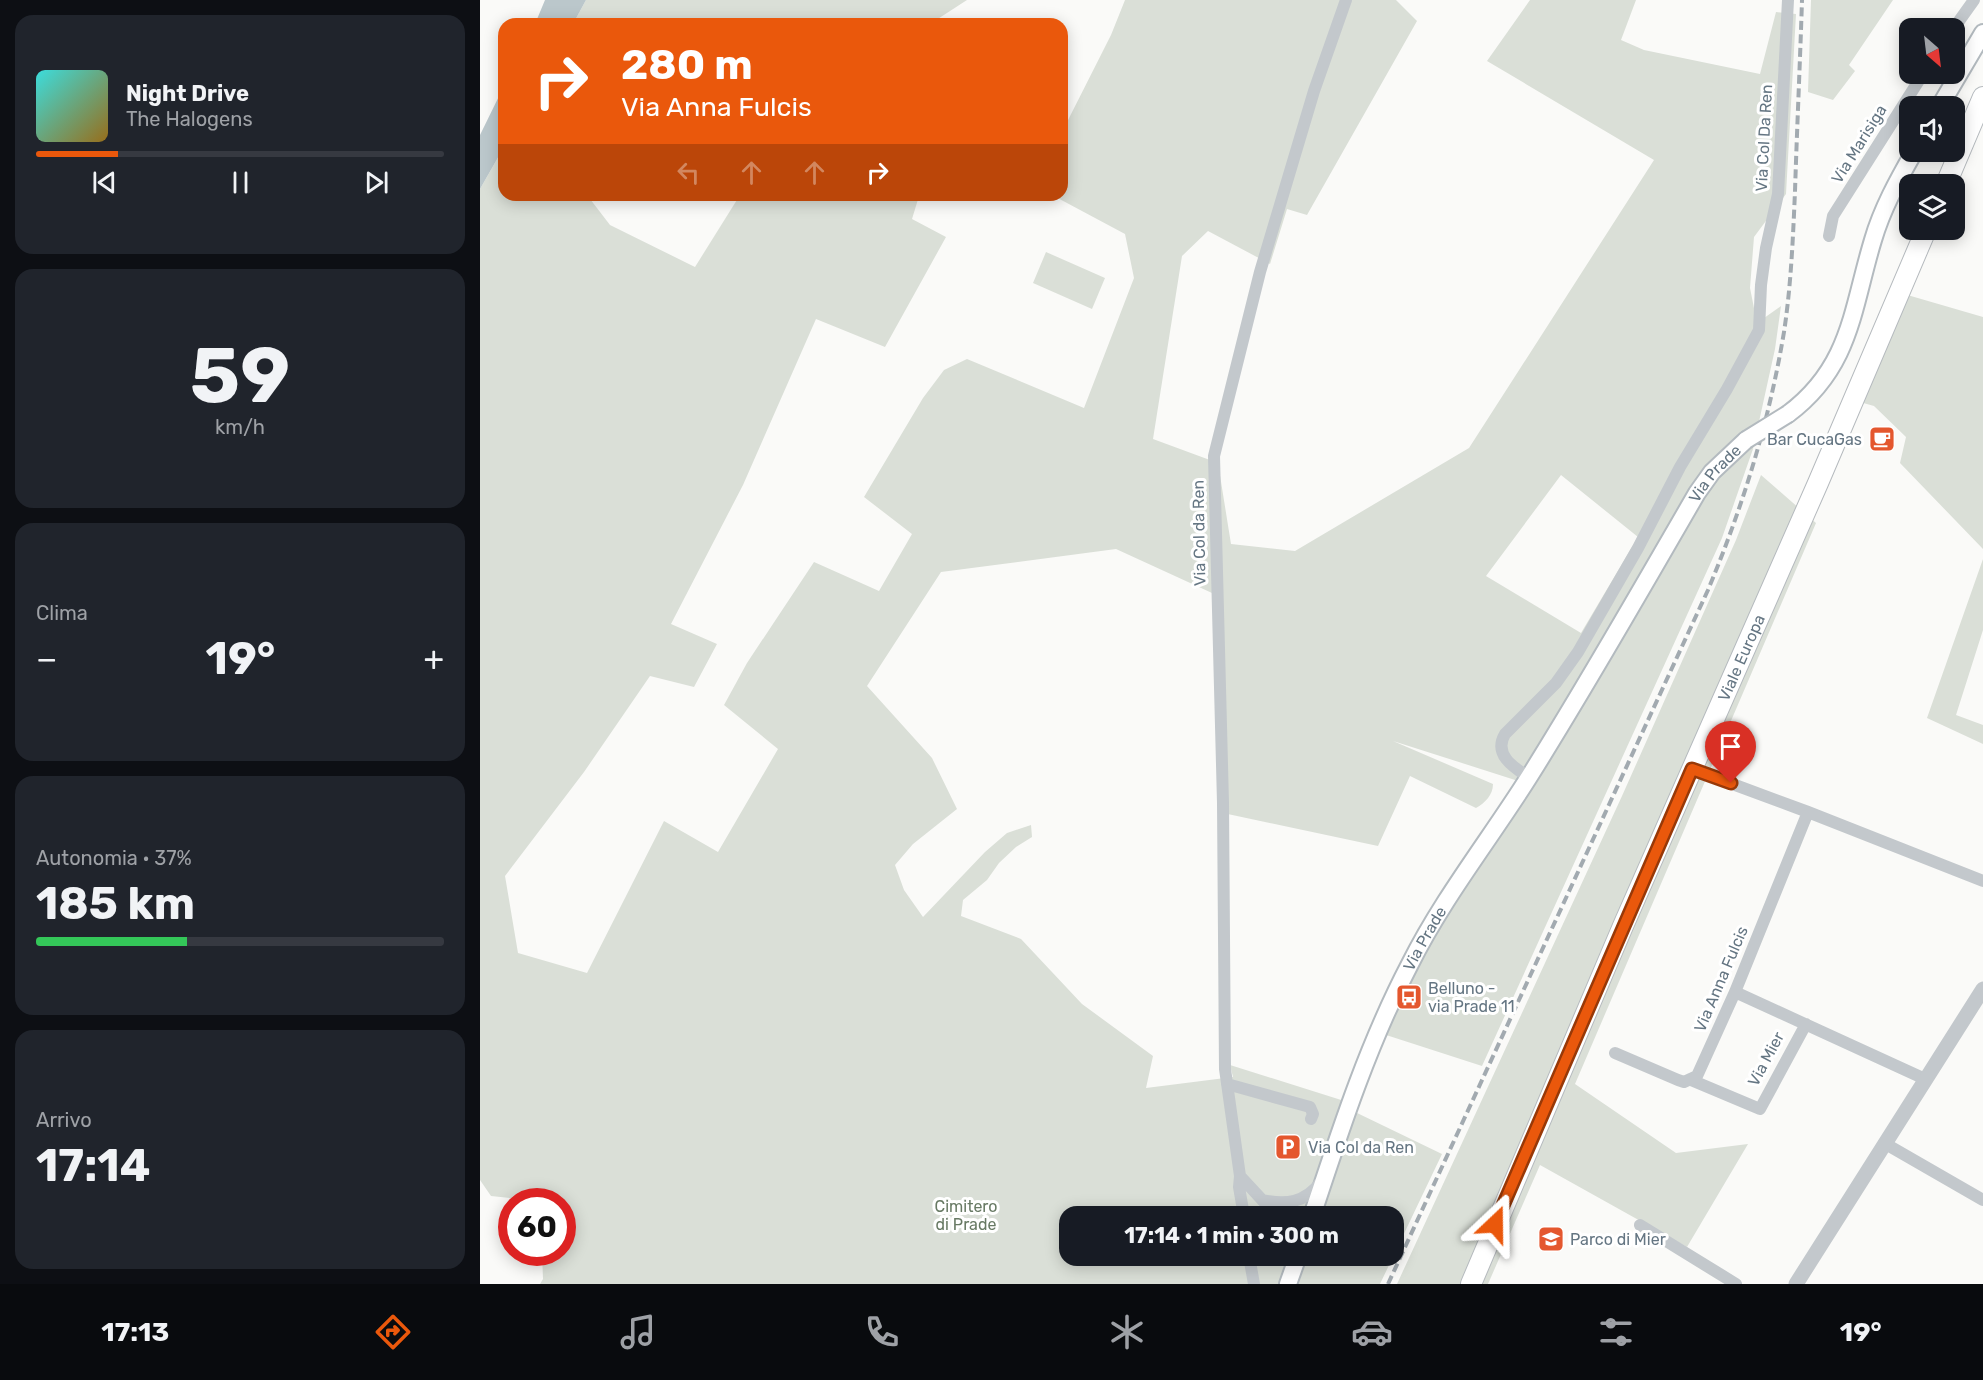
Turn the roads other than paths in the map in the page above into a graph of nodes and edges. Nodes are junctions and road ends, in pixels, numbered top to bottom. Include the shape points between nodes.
1 (1346, 0) edge
2 (1788, 0) edge
3 (1974, 0) edge
4 (1961, 18) edge
5 (1983, 33) edge
6 (1917, 84) edge
7 (1946, 96) edge
8 (1983, 97) edge
9 (1909, 162) edge
10 (1950, 174) edge
11 (1829, 236) dead end
12 (1922, 240) edge
13 (1762, 276) joint
14 (1692, 769) junction
15 (1528, 777) junction
16 (1808, 812) junction
17 (1983, 881) edge
18 (1983, 989) edge
19 (1735, 992) junction
20 (1978, 1008) edge
21 (1806, 1024) junction
22 (1616, 1053) dead end
23 (1925, 1079) junction
24 (1691, 1080) junction
25 (1227, 1084) junction
26 (1311, 1119) dead end
27 (1884, 1143) junction
28 (1240, 1176) junction
29 (1324, 1179) junction
30 (1262, 1200) junction
31 (1983, 1200) edge
32 (1242, 1206) edge
33 (1266, 1206) edge
34 (1315, 1206) edge
35 (1640, 1225) dead end
36 (1251, 1266) edge
37 (1294, 1266) edge
38 (1802, 1282) edge
39 (1254, 1284) edge
40 (1288, 1284) edge
41 (1471, 1284) edge
42 (1736, 1284) edge

1 - 25 street, Via Col da Ren via 1314,91 1260,272 1214,456
2 - 13 street, Via Col Da Ren via 1778,194
3 - 4 street
5 - 7 main road
6 - 11 street, Via Marisiga via 1833,216
8 - 10 main road
9 - 15 main road, Via Prade, bridge via 1880,219 1838,357 1800,405 1746,440 1712,472
12 - 14 main road, Viale Europa
13 - 15 street, Via Prade via 1759,330 1638,548 1556,683 1501,741 1506,760
14 - 16 street
14 - 41 main road, Viale Europa
15 - 29 main road, Via Prade via 1411,962 1384,1017
16 - 17 street
16 - 19 street, Via Anna Fulcis
18 - 20 street
19 - 21 street, Via Mier
19 - 24 street, Via Anna Fulcis via 1701,1070
20 - 23 street
21 - 23 street, Via Mier
21 - 24 street, Via Mier via 1760,1109
22 - 24 street via 1678,1080
23 - 27 street
25 - 26 street via 1310,1107
25 - 28 street, Via Col da Ren
27 - 31 street
27 - 38 street
28 - 30 street
28 - 32 street, Via Col da Ren
29 - 30 street via 1315,1191 1296,1202
29 - 34 main road, Via Prade
30 - 33 street
35 - 42 street
36 - 39 street
37 - 40 main road

